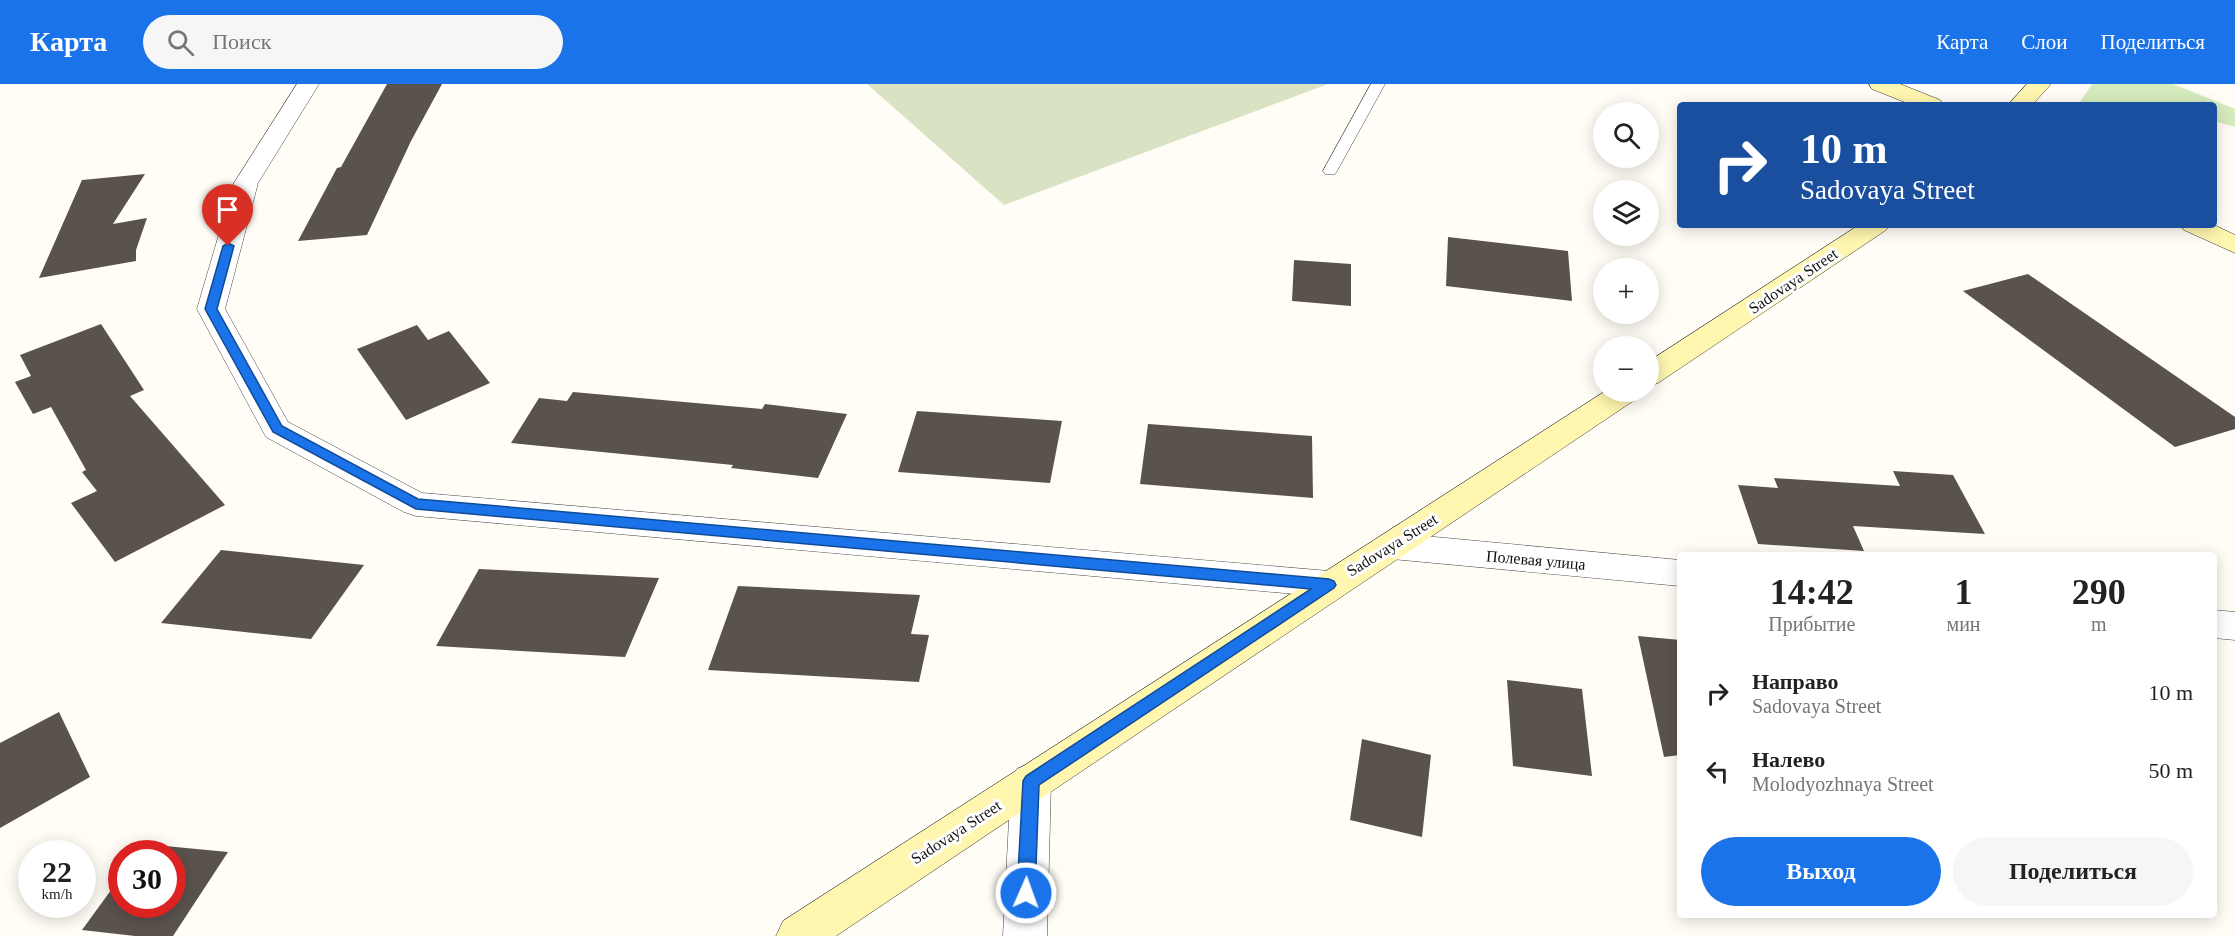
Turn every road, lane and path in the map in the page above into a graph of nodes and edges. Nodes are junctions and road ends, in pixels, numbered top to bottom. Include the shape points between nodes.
1 (308, 84) edge
2 (1378, 84) edge
3 (1880, 84) edge
4 (2040, 84) edge
5 (1925, 102) edge
6 (2022, 102) edge
7 (1330, 171) dead end
8 (1872, 228) edge
9 (2199, 228) edge
10 (2235, 245) edge
11 (1659, 369) edge
12 (1610, 402) edge
13 (1392, 546) junction
14 (1677, 573) edge
15 (1329, 585) junction
16 (2217, 624) edge
17 (2235, 626) edge
18 (1031, 781) junction
19 (798, 936) edge
20 (1024, 936) edge

1 - 15 street via 246,183 211,309 277,429 416,504
2 - 7 lane
3 - 5 main road
4 - 6 main road
8 - 11 main road, Sadovaya Street
9 - 10 main road
12 - 13 main road, Sadovaya Street
13 - 14 street, Полевая улица
13 - 15 main road, Sadovaya Street
15 - 18 main road, Sadovaya Street
16 - 17 street
18 - 19 main road, Sadovaya Street
18 - 20 street

